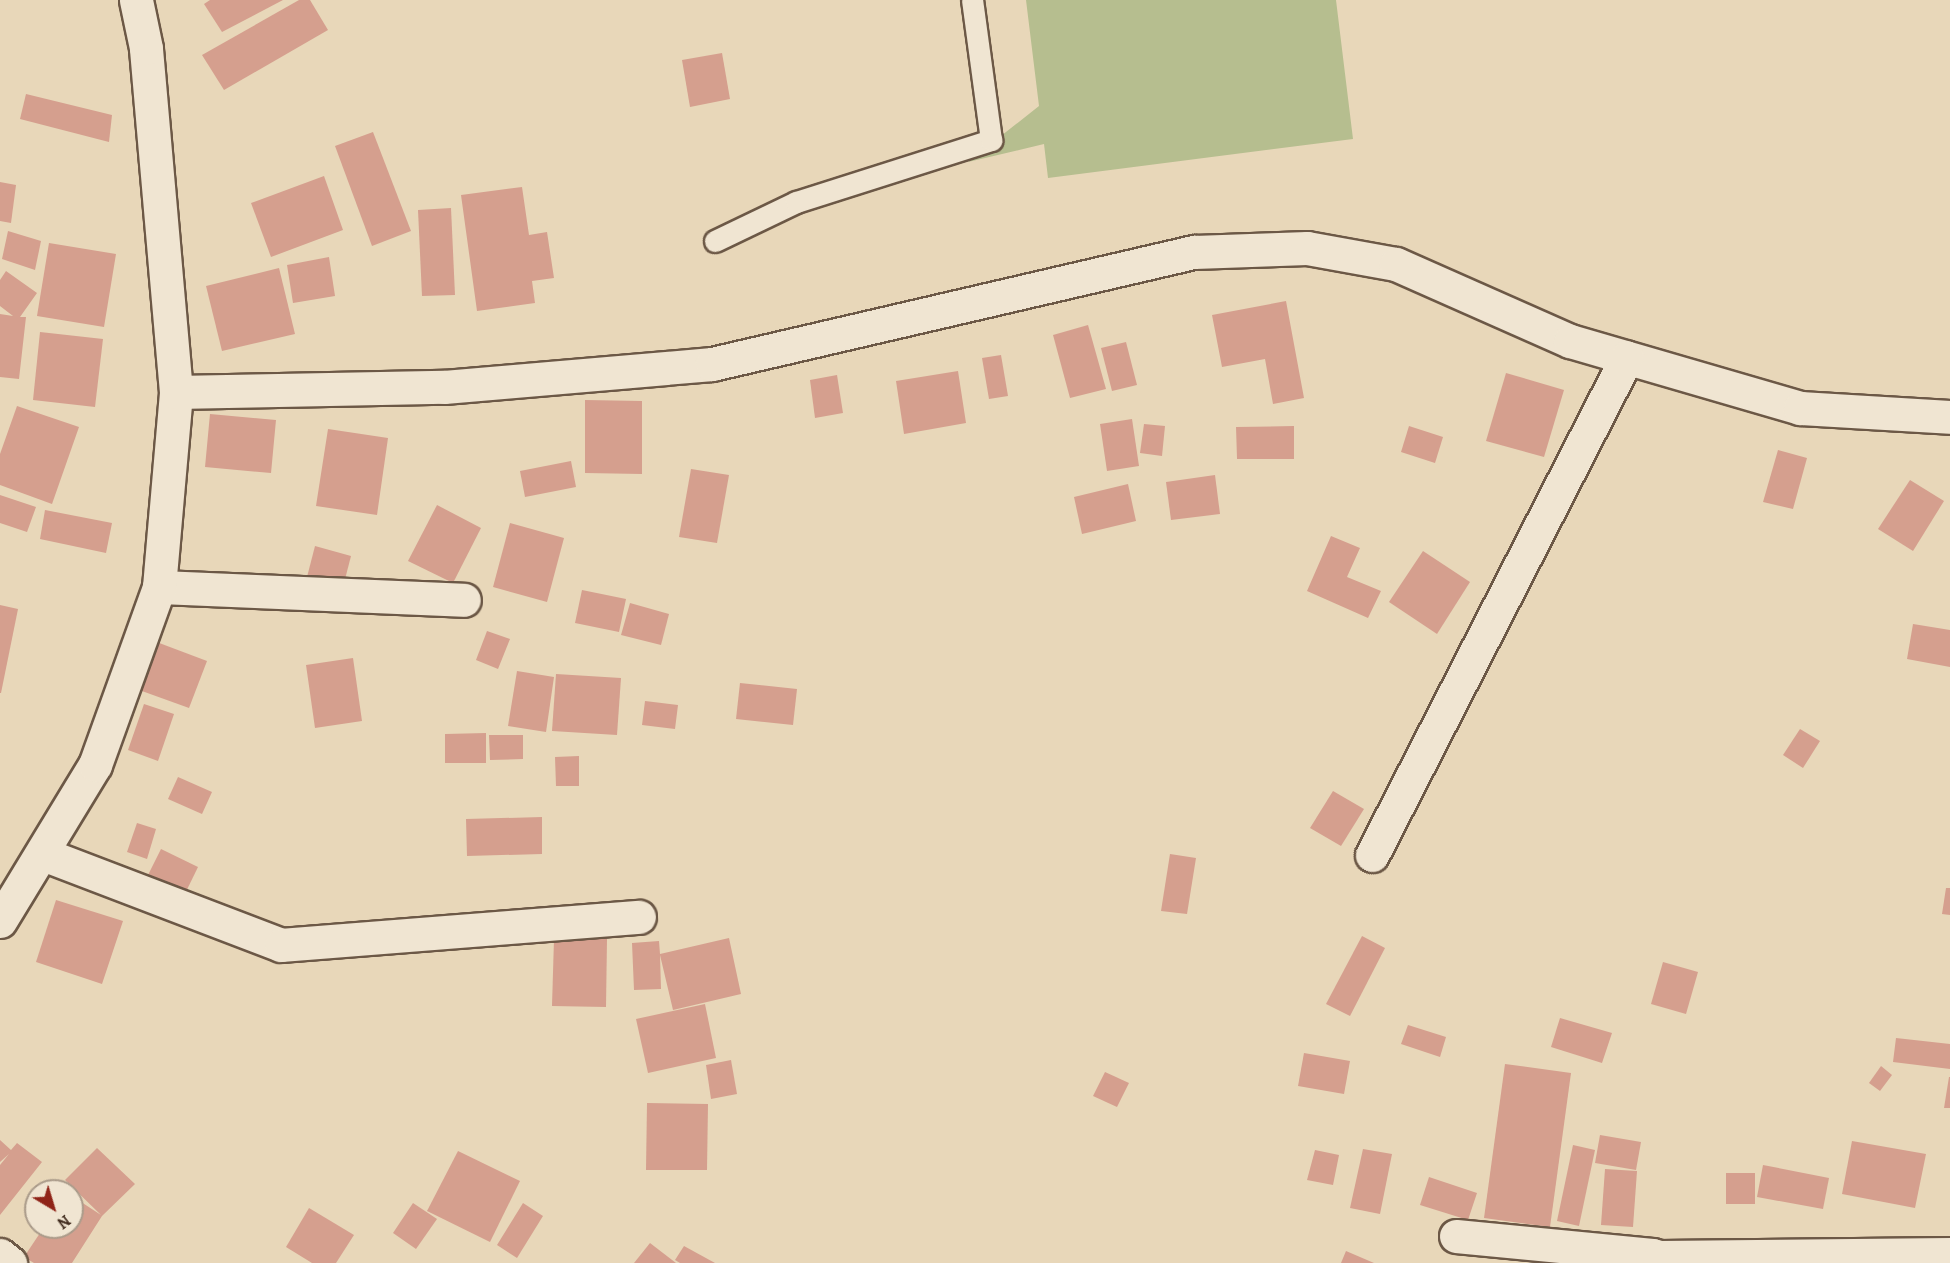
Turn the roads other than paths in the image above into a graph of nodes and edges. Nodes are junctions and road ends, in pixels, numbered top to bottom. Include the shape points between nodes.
1 (136, 0) edge
2 (972, 0) edge
3 (715, 241) dead end
4 (1627, 357) junction
5 (176, 392) junction
6 (1950, 417) edge
7 (159, 587) junction
8 (464, 600) dead end
9 (43, 854) junction
10 (1372, 855) dead end
11 (639, 917) dead end
12 (0, 921) edge
13 (1456, 1236) dead end
14 (1950, 1254) edge
15 (0, 1255) edge
16 (1660, 1260) edge
17 (10, 1263) edge

1 - 5 street via 146,48
2 - 3 lane via 991,140 796,202
4 - 5 street via 1570,341 1396,264 1307,248 1194,252 712,364 444,387
4 - 6 street via 1800,408
4 - 10 street
5 - 7 street
7 - 8 street
7 - 9 street via 95,765
9 - 11 street via 281,945
9 - 12 street
13 - 16 street
14 - 16 street
15 - 17 street

